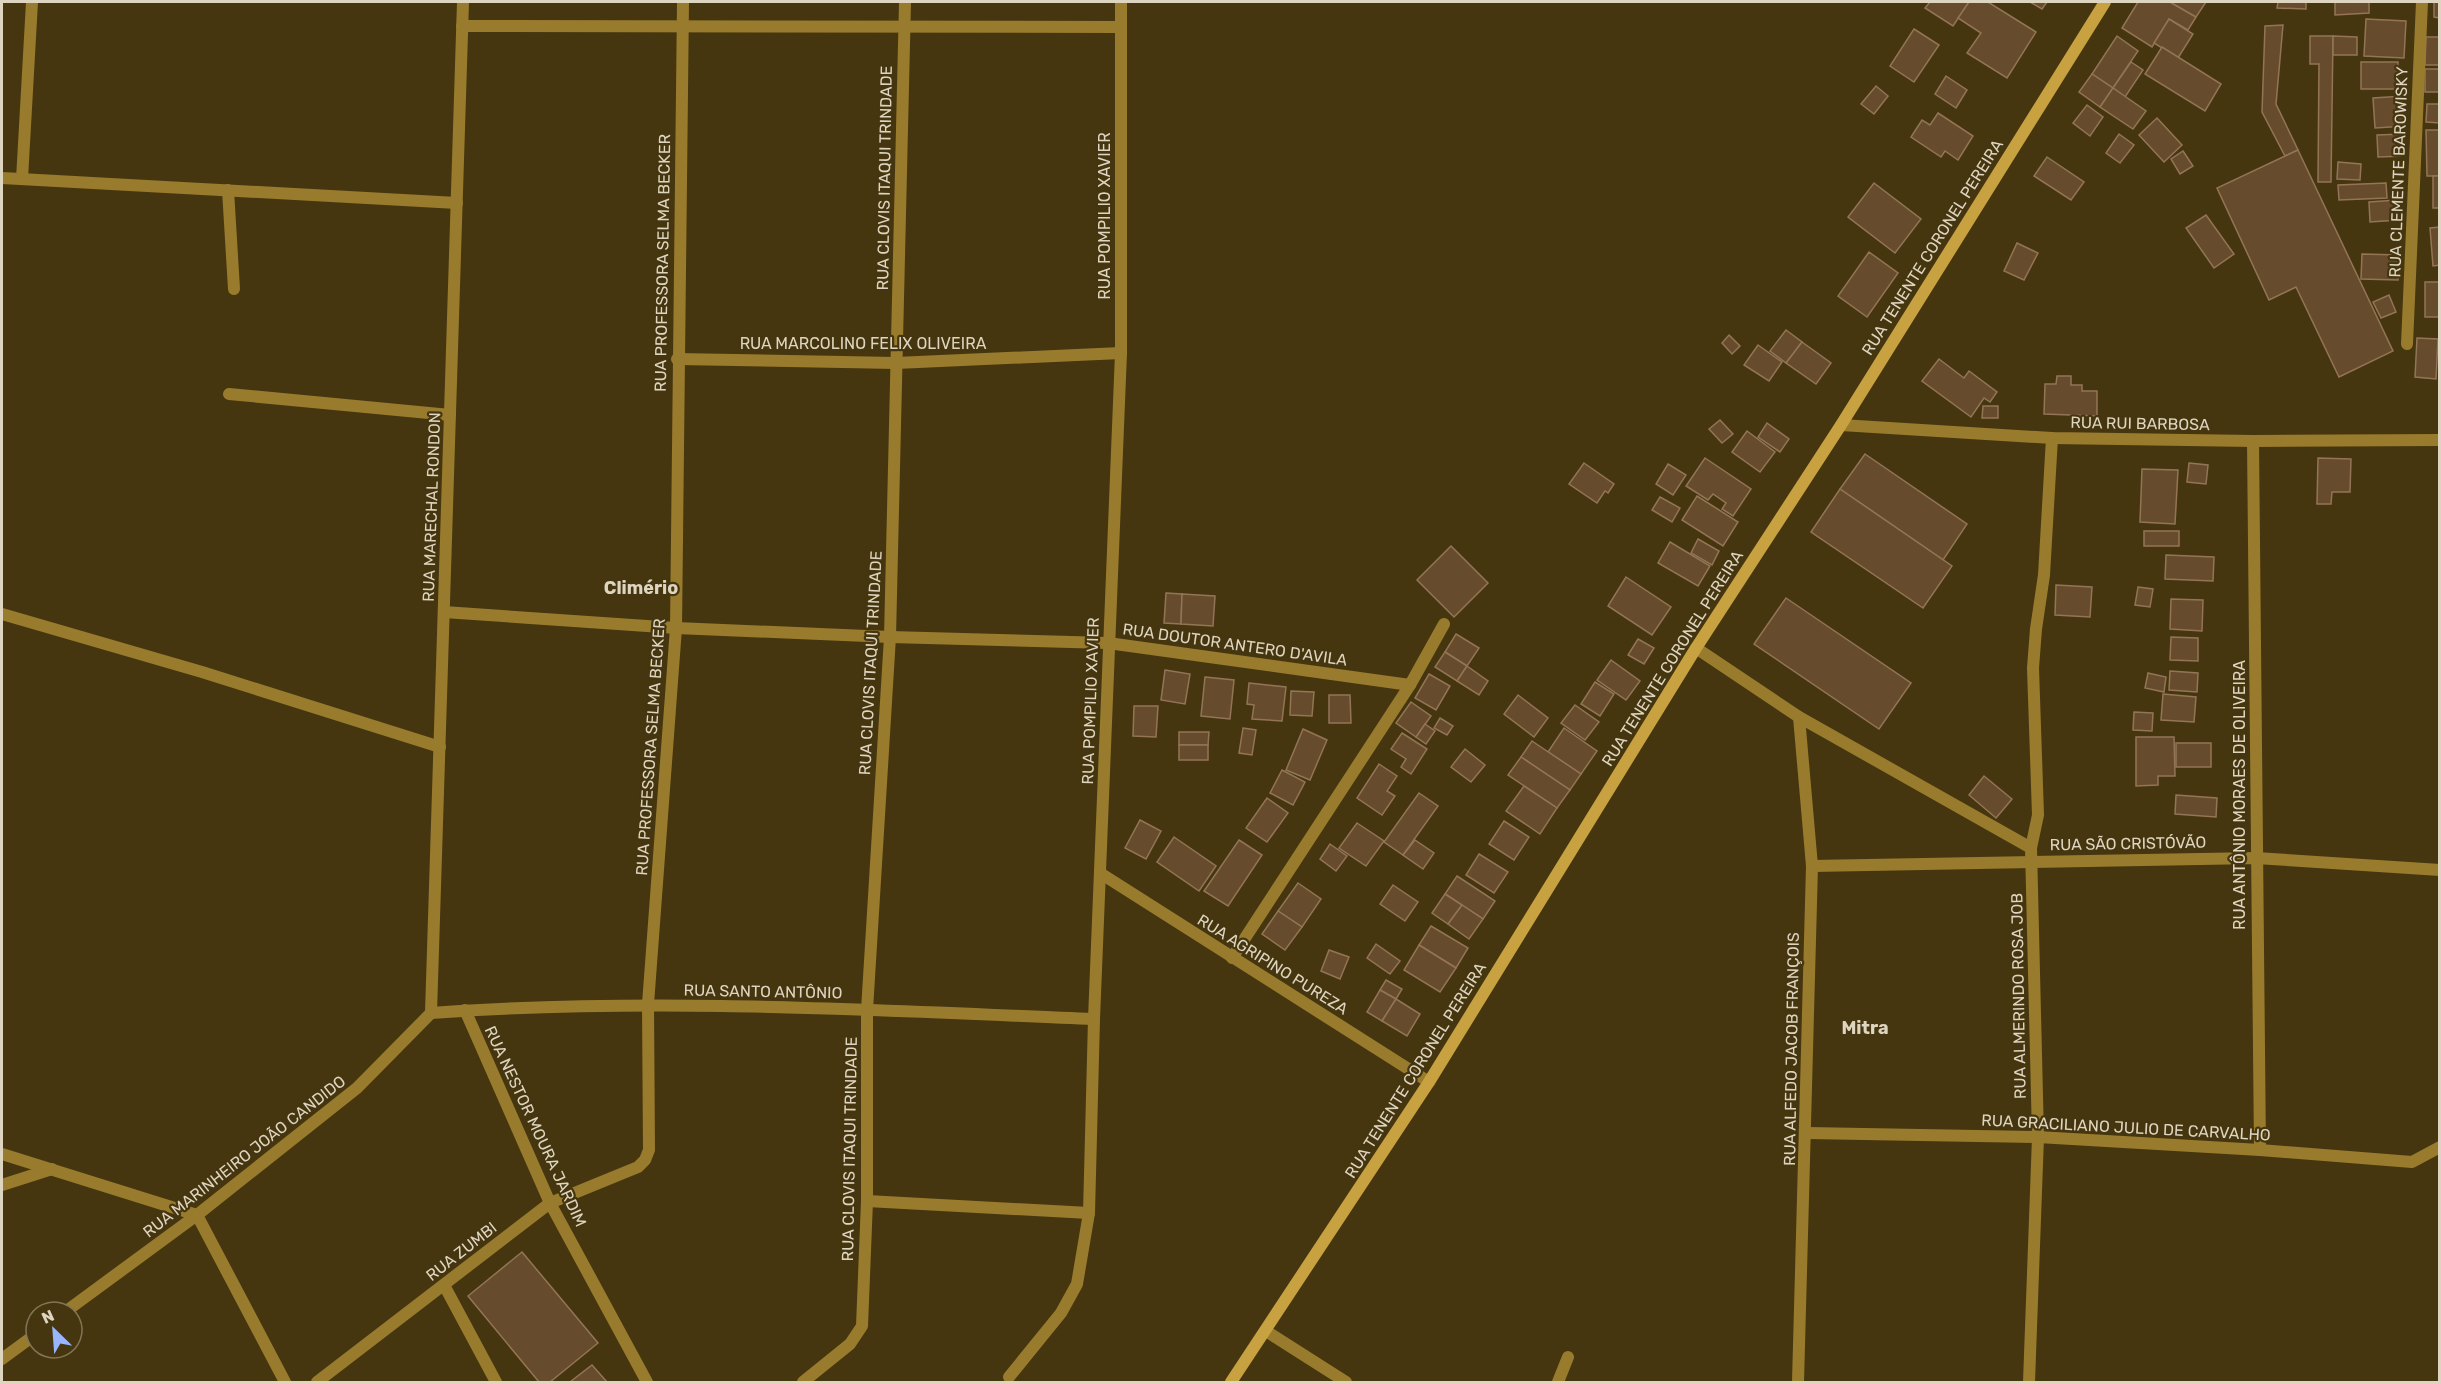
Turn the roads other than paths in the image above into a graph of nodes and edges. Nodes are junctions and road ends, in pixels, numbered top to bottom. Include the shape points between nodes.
1 (32, 2) edge
2 (463, 2) edge
3 (683, 2) edge
4 (905, 2) edge
5 (1121, 2) edge
6 (2105, 2) edge
7 (2422, 2) edge
8 (462, 26) junction
9 (682, 26) junction
10 (904, 27) junction
11 (1120, 27) junction
12 (2, 178) edge
13 (22, 179) junction
14 (228, 190) junction
15 (457, 203) junction
16 (234, 289) dead end
17 (2407, 344) dead end
18 (1121, 353) junction
19 (677, 359) junction
20 (896, 363) junction
21 (229, 394) dead end
22 (450, 415) junction
23 (1841, 425) junction
24 (2052, 438) junction
25 (2439, 440) edge
26 (2253, 441) junction
27 (444, 612) junction
28 (2, 614) edge
29 (1444, 624) dead end
30 (676, 628) junction
31 (890, 637) junction
32 (1108, 643) junction
33 (1696, 648) junction
34 (1410, 685) junction
35 (1799, 717) junction
36 (440, 747) junction
37 (2031, 854) junction
38 (2256, 858) junction
39 (1812, 866) junction
40 (2439, 870) edge
41 (1100, 873) junction
42 (1232, 958) junction
43 (648, 1004) junction
44 (465, 1010) junction
45 (867, 1010) junction
46 (431, 1013) junction
47 (1094, 1019) junction
48 (1429, 1082) junction
49 (1807, 1133) junction
50 (2038, 1137) junction
51 (2439, 1147) edge
52 (2260, 1150) junction
53 (2, 1154) edge
54 (638, 1167) joint
55 (53, 1168) junction
56 (2, 1185) edge
57 (867, 1201) junction
58 (550, 1203) junction
59 (1089, 1213) junction
60 (198, 1215) junction
61 (444, 1285) junction
62 (81, 1300) edge
63 (1266, 1331) junction
64 (24, 1343) edge
65 (1568, 1357) dead end
66 (2, 1359) edge
67 (1009, 1377) dead end
68 (285, 1383) edge
69 (316, 1383) edge
70 (496, 1383) edge
71 (647, 1383) edge
72 (803, 1383) edge
73 (1231, 1383) edge
74 (1346, 1383) edge
75 (1558, 1383) edge
76 (1798, 1383) edge
77 (2029, 1383) edge

1 - 13 street
2 - 8 street, RUA MARECHAL RONDON
3 - 9 street, RUA PROFESSORA SELMA BECKER
4 - 10 street, RUA CLOVIS ITAQUI TRINDADE
5 - 11 street, RUA POMPILIO XAVIER
6 - 23 main road, RUA TENENTE CORONEL PEREIRA
7 - 17 street, RUA CLEMENTE BAROWISKY
8 - 9 street
8 - 15 street, RUA MARECHAL RONDON
9 - 10 street
9 - 19 street, RUA PROFESSORA SELMA BECKER
10 - 11 street
10 - 20 street, RUA CLOVIS ITAQUI TRINDADE
11 - 18 street, RUA POMPILIO XAVIER
12 - 13 street
13 - 14 street
14 - 15 street
14 - 16 street
15 - 22 street, RUA MARECHAL RONDON
18 - 20 street, RUA MARCOLINO FELIX OLIVEIRA
18 - 32 street, RUA POMPILIO XAVIER
19 - 20 street, RUA MARCOLINO FELIX OLIVEIRA
19 - 30 street, RUA PROFESSORA SELMA BECKER
20 - 31 street, RUA CLOVIS ITAQUI TRINDADE
21 - 22 street
22 - 27 street, RUA MARECHAL RONDON
23 - 24 street, RUA RUI BARBOSA
23 - 33 main road, RUA TENENTE CORONEL PEREIRA
24 - 26 street, RUA RUI BARBOSA
24 - 37 street, RUA ALMERINDO ROSA JOB via 2044,575 2033,668 2038,815
25 - 26 street, RUA RUI BARBOSA
26 - 38 street, RUA ANTÔNIO MORAES DE OLIVEIRA
27 - 30 street, RUA DOUTOR ANTERO D'AVILA
27 - 36 street, RUA MARECHAL RONDON
28 - 36 street
29 - 34 street
30 - 31 street, RUA DOUTOR ANTERO D'AVILA
30 - 43 street, RUA PROFESSORA SELMA BECKER
31 - 32 street, RUA DOUTOR ANTERO D'AVILA
31 - 45 street, RUA CLOVIS ITAQUI TRINDADE
32 - 34 street, RUA DOUTOR ANTERO D'AVILA
32 - 41 street, RUA POMPILIO XAVIER
33 - 35 street, RUA SÃO CRISTÓVÃO
33 - 48 main road, RUA TENENTE CORONEL PEREIRA
34 - 42 street
35 - 37 street, RUA SÃO CRISTÓVÃO
35 - 39 street, RUA ALFEDO JACOB FRANÇOIS
36 - 46 street, RUA MARECHAL RONDON
37 - 38 street, RUA SÃO CRISTÓVÃO
37 - 39 street, RUA SÃO CRISTÓVÃO
37 - 50 street, RUA ALMERINDO ROSA JOB
38 - 40 street, RUA SÃO CRISTÓVÃO
38 - 52 street, RUA ANTÔNIO MORAES DE OLIVEIRA
39 - 49 street, RUA ALFEDO JACOB FRANÇOIS
41 - 42 street, RUA AGRIPINO PUREZA
41 - 47 street, RUA POMPILIO XAVIER
42 - 48 street, RUA AGRIPINO PUREZA
43 - 44 street, RUA SANTO ANTÔNIO
43 - 45 street, RUA SANTO ANTÔNIO
43 - 54 street, RUA PROFESSORA SELMA BECKER via 649,1150
44 - 46 street, RUA SANTO ANTÔNIO
44 - 58 street, RUA NESTOR MOURA JARDIM
45 - 47 street, RUA SANTO ANTÔNIO
45 - 57 street, RUA CLOVIS ITAQUI TRINDADE
46 - 60 street, RUA MARINHEIRO JOÃO CANDIDO via 357,1088
47 - 59 street, RUA POMPILIO XAVIER
48 - 63 main road, RUA TENENTE CORONEL PEREIRA
49 - 50 street, RUA GRACILIANO JULIO DE CARVALHO
49 - 76 street, RUA ALFEDO JACOB FRANÇOIS
50 - 52 street, RUA GRACILIANO JULIO DE CARVALHO
50 - 77 street, RUA ALMERINDO ROSA JOB
51 - 52 street, RUA GRACILIANO JULIO DE CARVALHO via 2412,1162
53 - 55 street
54 - 58 street, RUA ZUMBI
55 - 56 street
55 - 60 street
57 - 59 street
57 - 72 street, RUA CLOVIS ITAQUI TRINDADE via 862,1326 850,1344
58 - 61 street, RUA ZUMBI
58 - 71 street, RUA NESTOR MOURA JARDIM
59 - 67 street, RUA POMPILIO XAVIER via 1077,1284 1061,1314
60 - 62 street, RUA MARINHEIRO JOÃO CANDIDO
60 - 68 street
61 - 69 street, RUA ZUMBI
61 - 70 street
63 - 73 main road, RUA TENENTE CORONEL PEREIRA
63 - 74 street
64 - 66 street
65 - 75 street

